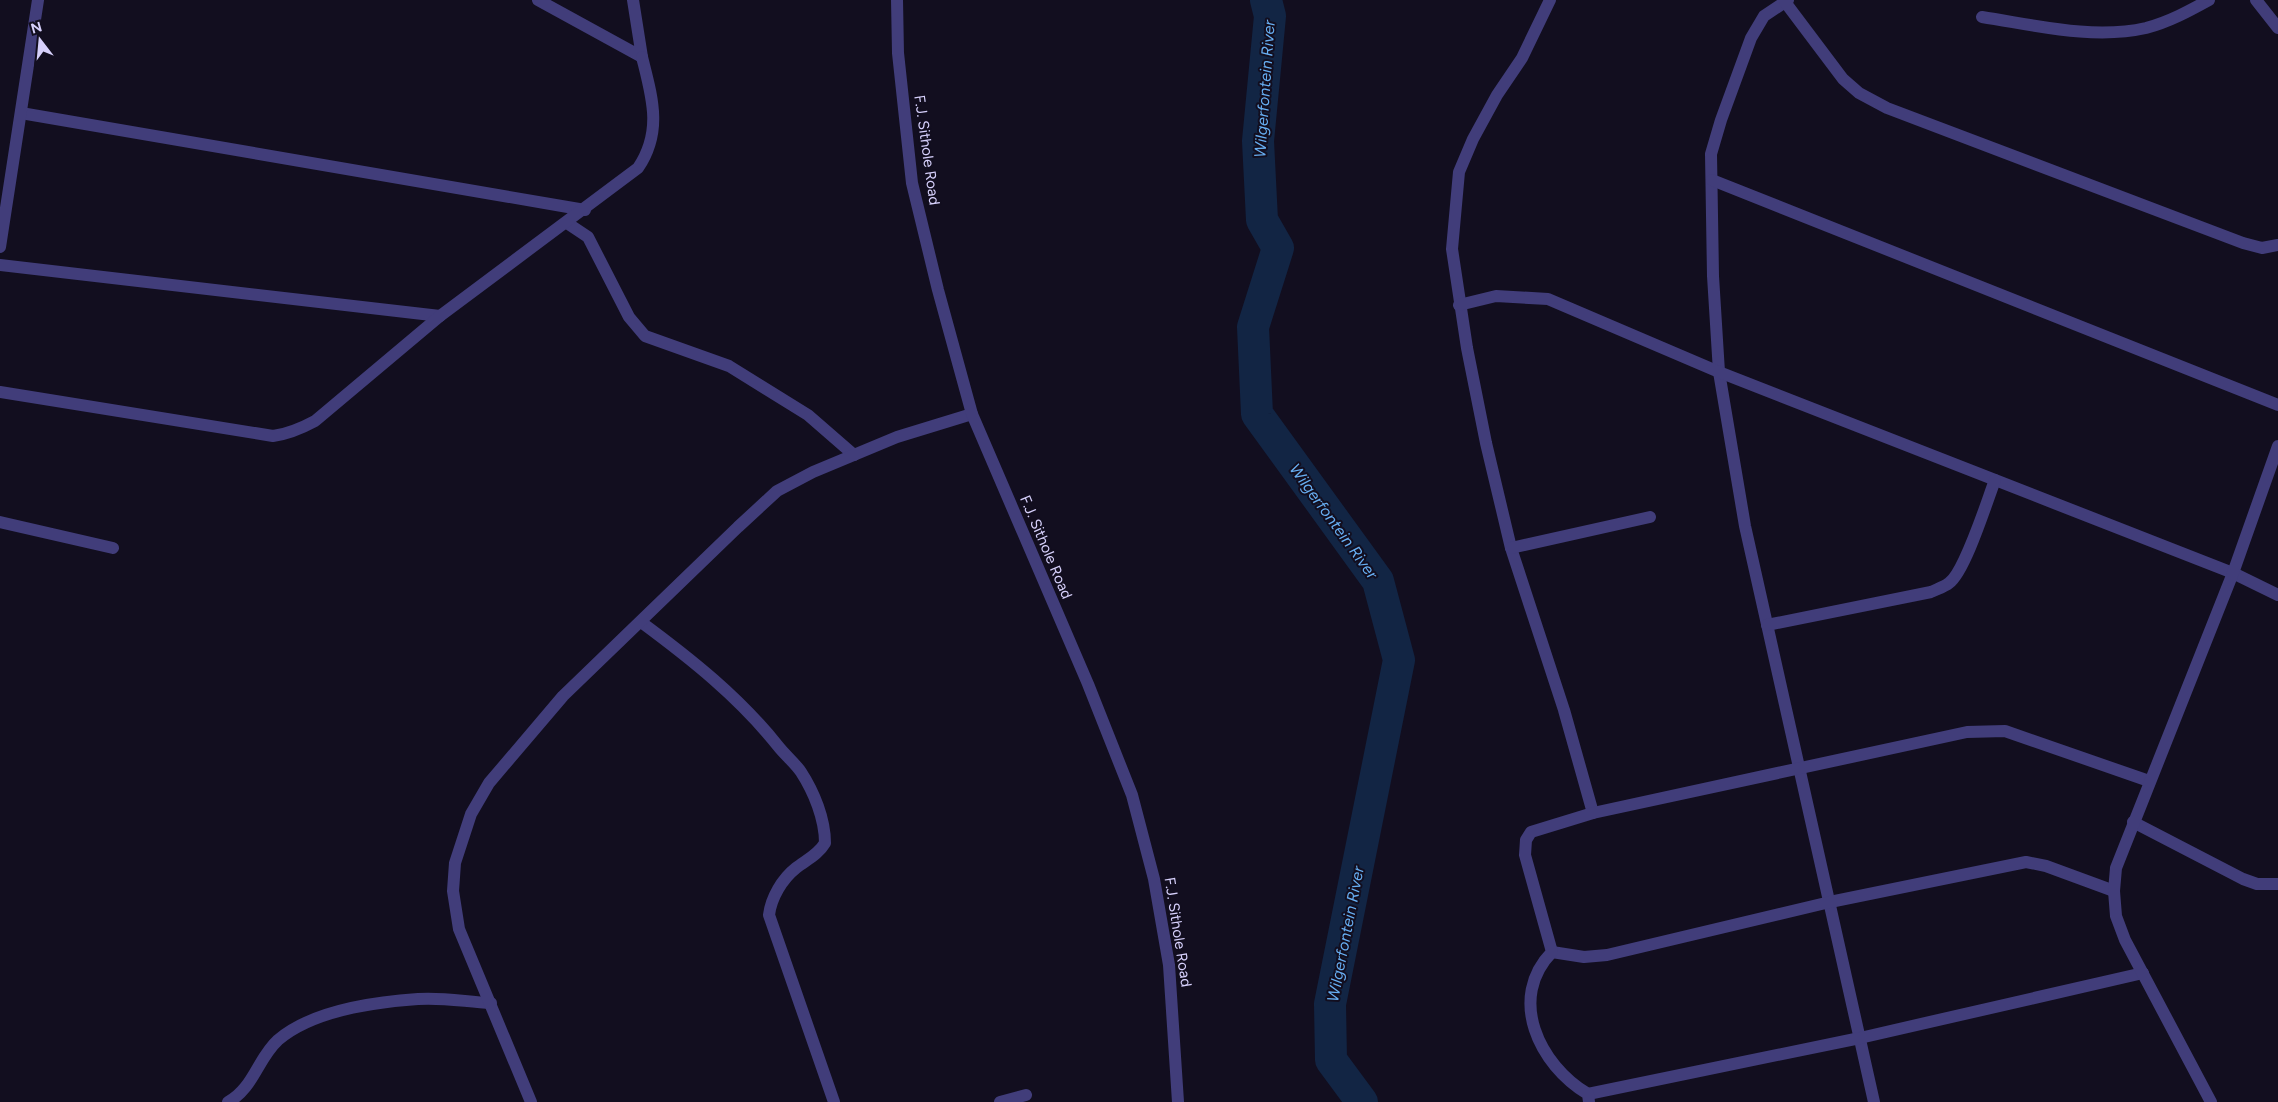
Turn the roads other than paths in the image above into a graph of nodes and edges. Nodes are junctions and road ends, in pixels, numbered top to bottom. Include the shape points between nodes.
1 (38, 0) edge
2 (538, 0) edge
3 (633, 0) edge
4 (897, 0) edge
5 (1550, 0) edge
6 (2209, 0) edge
7 (2256, 0) edge
8 (1786, 1) edge
9 (1982, 17) dead end
10 (2278, 28) edge
11 (642, 57) junction
12 (21, 113) junction
13 (1712, 180) junction
14 (584, 210) junction
15 (567, 223) junction
16 (2278, 245) edge
17 (0, 247) edge
18 (0, 265) edge
19 (1459, 305) junction
20 (440, 316) junction
21 (1719, 372) junction
22 (0, 392) edge
23 (2278, 405) edge
24 (972, 414) junction
25 (2278, 446) edge
26 (854, 455) junction
27 (1996, 480) junction
28 (1650, 517) dead end
29 (0, 522) edge
30 (113, 548) dead end
31 (1511, 548) junction
32 (2233, 573) junction
33 (2278, 595) edge
34 (641, 622) junction
35 (1767, 625) junction
36 (1800, 770) junction
37 (2149, 781) junction
38 (1593, 813) junction
39 (2133, 822) junction
40 (2278, 884) edge
41 (2114, 892) junction
42 (1830, 902) junction
43 (1552, 952) junction
44 (2142, 972) junction
45 (491, 1003) junction
46 (1860, 1038) junction
47 (1026, 1094) dead end
48 (1588, 1098) edge
49 (2206, 1101) edge
50 (228, 1102) edge
51 (531, 1102) edge
52 (834, 1102) edge
53 (1000, 1102) edge
54 (1178, 1102) edge
55 (1874, 1102) edge

1 - 12 street
2 - 11 street
3 - 11 street
4 - 24 street, F.J. Sithole Road via 898,53 912,183
5 - 19 street via 1522,58 1472,139 1459,172 1452,249
6 - 9 street via 2180,16 2146,28 2116,31 2078,31
7 - 10 street
8 - 13 street via 1764,16 1751,38 1711,154
8 - 16 street via 1843,79 1859,93 1887,108 2243,243 2262,248
11 - 14 street via 654,104 648,154 638,168
12 - 14 street
12 - 17 street
13 - 21 street
13 - 23 street
14 - 15 street
15 - 20 street
15 - 26 street via 588,237 629,317 645,336 729,366 808,415
18 - 20 street
19 - 21 street via 1496,296 1548,299
19 - 31 street
20 - 22 street via 315,421 280,435
21 - 27 street
21 - 35 street via 1745,526
24 - 26 street via 897,437
24 - 54 street, F.J. Sithole Road via 1132,795 1154,879 1169,965
25 - 32 street
26 - 34 street via 777,491
27 - 32 street
27 - 35 street via 1964,560 1950,583 1931,592
28 - 31 street
29 - 30 street
31 - 38 street via 1564,710
32 - 33 street
32 - 37 street
34 - 45 street via 564,696 489,783 471,814 455,863 453,892 458,930
34 - 52 street via 692,660 737,700 800,771 816,801 825,843 786,877 770,906 769,915
35 - 36 street
36 - 37 street via 1967,732 1998,730
36 - 38 street
36 - 42 street
37 - 39 street
38 - 43 street via 1531,832 1526,840 1527,868
39 - 40 street via 2244,879 2257,884
39 - 41 street via 2116,868
41 - 42 street via 2046,866 2026,862
41 - 44 street via 2116,916
42 - 43 street via 1607,954 1584,957
42 - 46 street
43 - 48 street via 1535,974 1531,1017 1552,1065
44 - 46 street
44 - 49 street
45 - 50 street via 419,999 344,1009 308,1021 277,1041 244,1090
45 - 51 street
46 - 48 street
46 - 55 street
47 - 53 street

